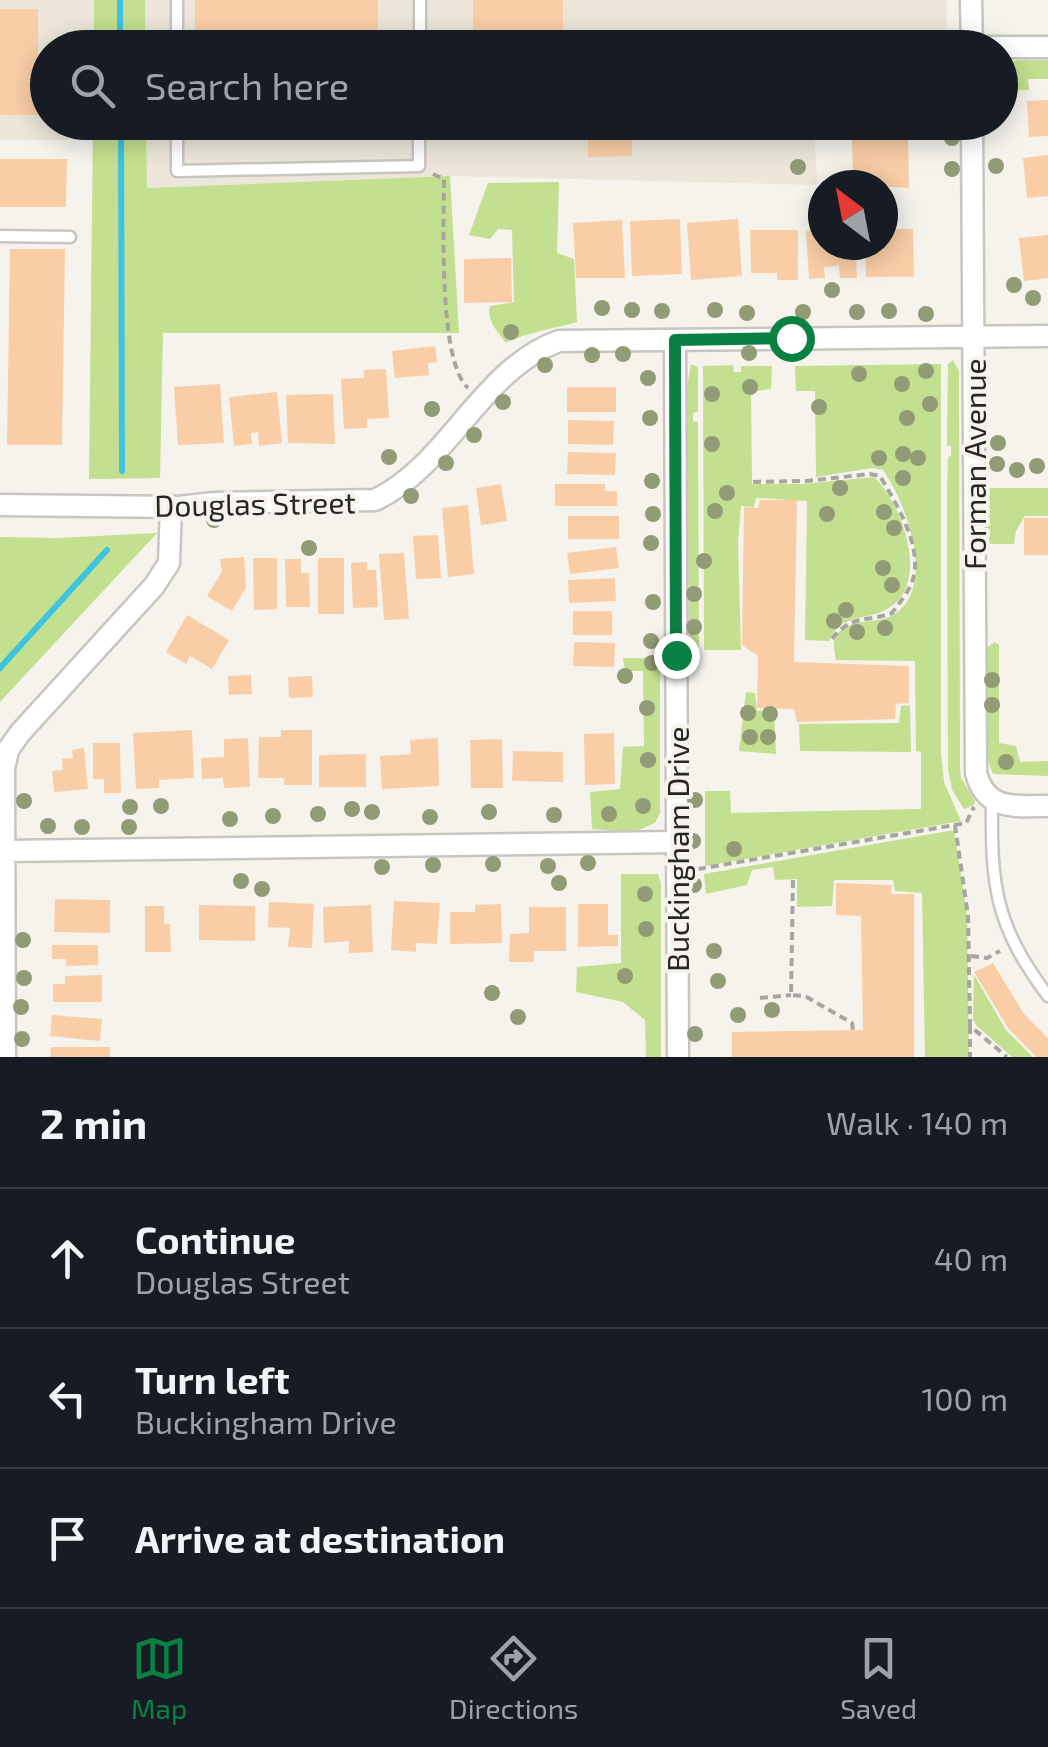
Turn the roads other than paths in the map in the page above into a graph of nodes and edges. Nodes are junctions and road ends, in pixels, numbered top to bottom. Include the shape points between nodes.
1 (177, 0) edge
2 (420, 0) edge
3 (971, 0) edge
4 (177, 30) edge
5 (420, 30) edge
6 (972, 30) edge
7 (1018, 47) edge
8 (1048, 47) edge
9 (177, 140) edge
10 (420, 140) edge
11 (972, 140) edge
12 (0, 236) edge
13 (70, 237) dead end
14 (974, 336) junction
15 (1048, 336) edge
16 (675, 340) junction
17 (0, 504) edge
18 (172, 506) junction
19 (992, 801) junction
20 (1048, 806) edge
21 (677, 842) junction
22 (4, 851) junction
23 (1048, 996) edge
24 (5, 1057) edge
25 (678, 1057) edge

1 - 4 lane
2 - 5 lane
3 - 6 street
7 - 8 street
9 - 10 lane via 177,171 419,166
11 - 14 street, Forman Avenue
12 - 13 lane
14 - 15 street, Douglas Street
14 - 16 street, Douglas Street
14 - 19 street, Forman Avenue via 976,773
16 - 18 street, Douglas Street via 544,346 513,368 404,482 374,500
16 - 21 street, Buckingham Drive
17 - 18 street, Douglas Street
18 - 22 street via 170,563 8,750
19 - 20 street
19 - 23 lane via 1001,917
21 - 22 street
21 - 25 street, Buckingham Drive
22 - 24 street

